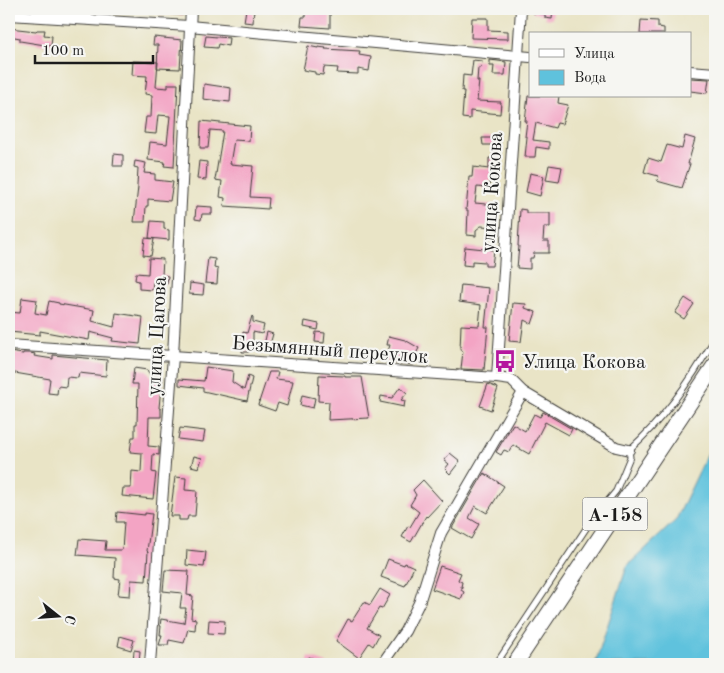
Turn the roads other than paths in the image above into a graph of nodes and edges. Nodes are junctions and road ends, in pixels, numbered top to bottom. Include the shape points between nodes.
1 (190, 9) edge
2 (521, 9) edge
3 (9, 15) edge
4 (189, 26) junction
5 (518, 56) junction
6 (529, 57) edge
7 (692, 71) edge
8 (715, 73) edge
9 (715, 338) edge
10 (9, 345) edge
11 (173, 356) junction
12 (715, 365) edge
13 (498, 378) junction
14 (522, 392) junction
15 (629, 450) junction
16 (150, 664) edge
17 (382, 664) edge
18 (496, 664) edge
19 (515, 664) edge

1 - 4 street, улица Цагова
2 - 5 street, улица Кокова
3 - 4 street
4 - 5 street
4 - 11 street, улица Цагова
5 - 6 street
5 - 13 street, улица Кокова
7 - 8 street
9 - 15 lane via 662,416
10 - 11 street, Безымянный переулок
11 - 13 street, Безымянный переулок
11 - 16 street, улица Цагова
12 - 19 main road, А-158
13 - 14 street, Безымянный переулок via 511,380
14 - 15 street, Безымянный переулок via 616,447
14 - 17 street via 442,533 419,603
15 - 18 lane via 630,457 616,491 590,521

